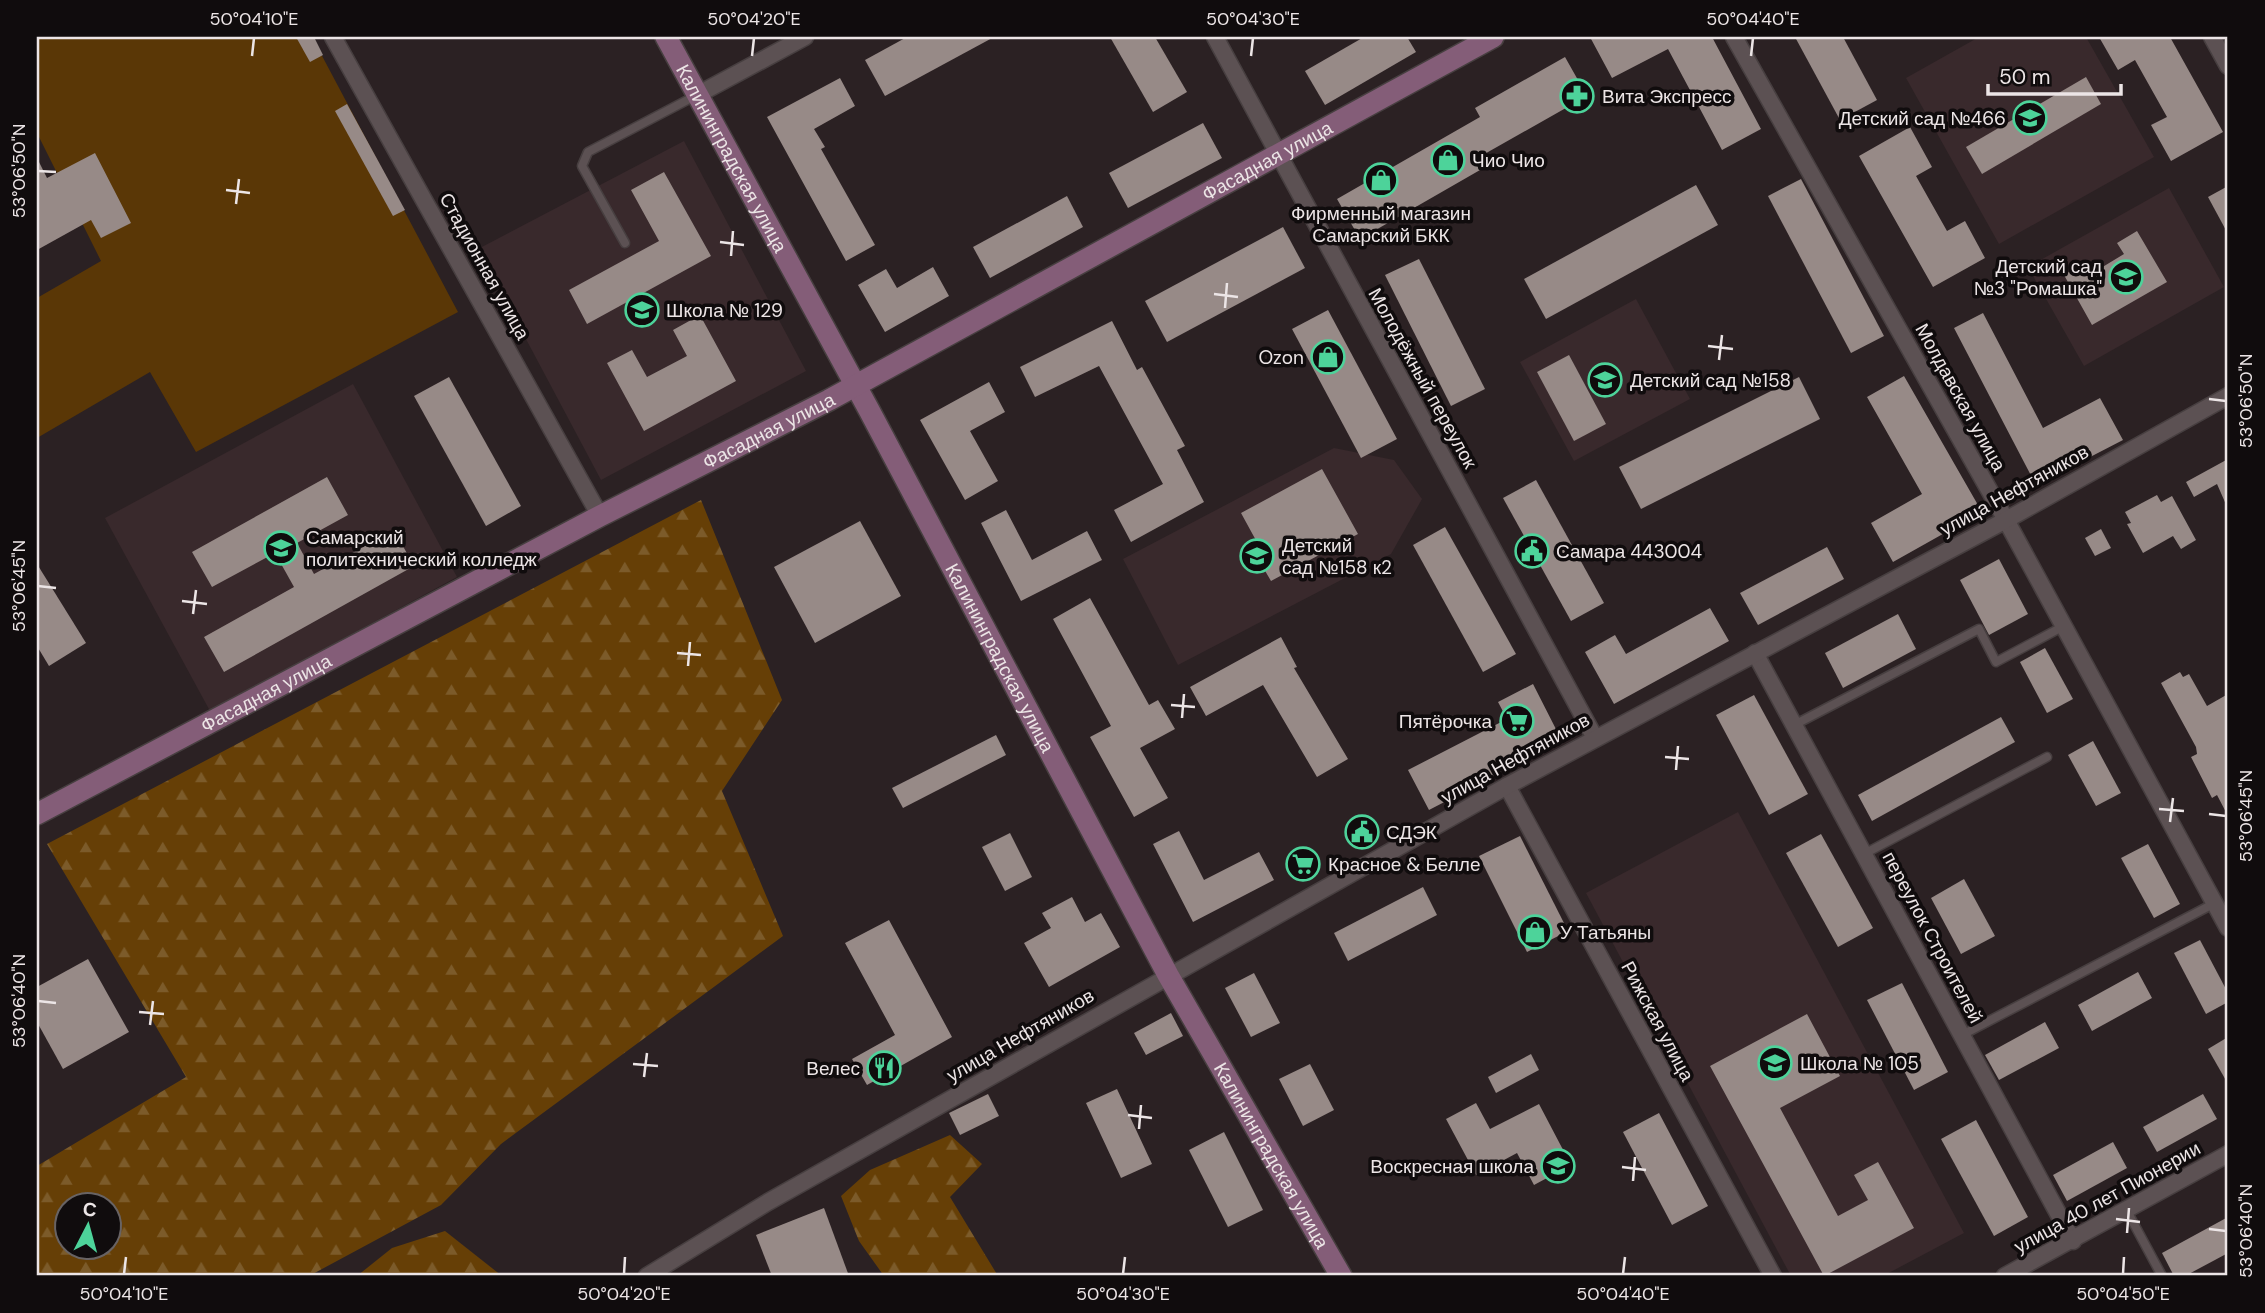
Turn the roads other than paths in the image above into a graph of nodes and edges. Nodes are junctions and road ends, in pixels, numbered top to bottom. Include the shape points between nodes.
1 (333, 37) edge
2 (666, 37) edge
3 (805, 37) edge
4 (1215, 37) edge
5 (1493, 37) edge
6 (1734, 37) edge
7 (2212, 37) edge
8 (2228, 66) edge
9 (697, 94) junction
10 (1277, 155) junction
11 (625, 243) dead end
12 (855, 385) junction
13 (2228, 396) edge
14 (600, 516) junction
15 (2006, 520) junction
16 (2064, 626) junction
17 (1755, 653) junction
18 (1794, 725) junction
19 (1595, 738) junction
20 (2047, 757) dead end
21 (1507, 786) junction
22 (37, 814) edge
23 (1864, 854) junction
24 (2215, 903) junction
25 (2228, 928) edge
26 (1168, 975) junction
27 (1962, 1035) junction
28 (2228, 1154) edge
29 (2127, 1211) junction
30 (2073, 1241) junction
31 (647, 1276) edge
32 (1340, 1276) edge
33 (1773, 1276) edge
34 (2005, 1276) edge
35 (2162, 1276) edge

1 - 14 street, Стадионная улица
2 - 9 main road, Калининградская улица
3 - 9 street
4 - 10 street, Молодёжный переулок
5 - 10 main road, Фасадная улица
6 - 15 street, Молдавская улица
7 - 8 street
9 - 11 lane via 588,152 582,166
9 - 12 main road, Калининградская улица
10 - 12 main road, Фасадная улица
10 - 19 street, Молодёжный переулок
12 - 14 main road, Фасадная улица
12 - 26 main road, Калининградская улица
13 - 15 street, улица Нефтяников
14 - 22 main road, Фасадная улица
15 - 16 street, Молдавская улица
15 - 17 street, улица Нефтяников
16 - 18 lane via 1996,662 1979,629
16 - 24 street, Молдавская улица
17 - 18 street, переулок Строителей
17 - 19 street, улица Нефтяников
18 - 23 street, переулок Строителей
19 - 21 street, улица Нефтяников
20 - 23 lane
21 - 26 street, улица Нефтяников
21 - 33 street, Рижская улица
23 - 27 street, переулок Строителей
24 - 25 street, Молдавская улица
24 - 27 lane
26 - 31 street, улица Нефтяников via 768,1202
26 - 32 main road, Калининградская улица
27 - 30 street, переулок Строителей
28 - 29 street, улица 40 лет Пионерии
29 - 30 street, улица 40 лет Пионерии
29 - 35 lane
30 - 34 street, улица 40 лет Пионерии

